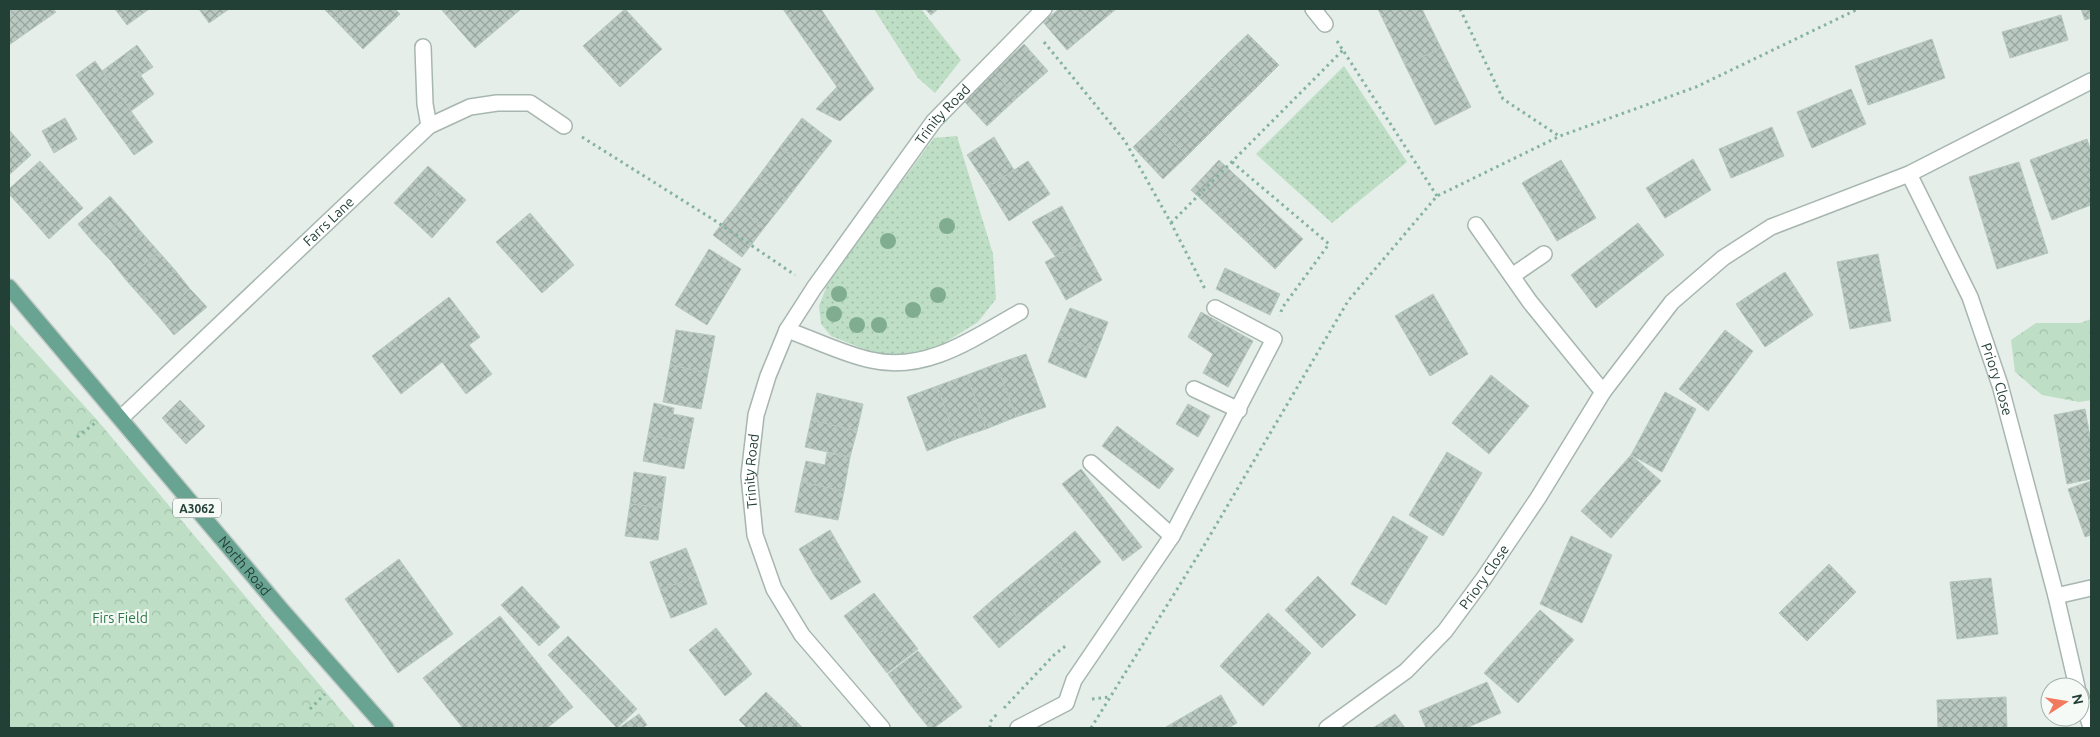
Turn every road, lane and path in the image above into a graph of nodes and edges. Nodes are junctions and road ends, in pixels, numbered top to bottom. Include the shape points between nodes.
1 (1044, 9) edge
2 (1313, 9) edge
3 (1460, 9) edge
4 (1858, 9) edge
5 (1029, 23) junction
6 (1325, 24) joint
7 (423, 47) dead end
8 (1344, 49) junction
9 (2091, 81) edge
10 (430, 126) junction
11 (564, 126) joint
12 (1560, 136) junction
13 (1232, 162) junction
14 (1909, 174) junction
15 (1437, 196) junction
16 (1171, 223) junction
17 (1476, 226) dead end
18 (1544, 254) dead end
19 (1512, 276) junction
20 (9, 287) edge
21 (814, 288) junction
22 (1215, 308) joint
23 (1020, 312) dead end
24 (788, 330) junction
25 (1274, 339) junction
26 (1194, 389) dead end
27 (1603, 392) junction
28 (1239, 410) junction
29 (121, 418) junction
30 (91, 426) dead end
31 (77, 438) dead end
32 (1091, 463) dead end
33 (1172, 536) junction
34 (2091, 588) edge
35 (2056, 596) junction
36 (1069, 643) dead end
37 (2076, 677) edge
38 (386, 728) edge
39 (882, 728) edge
40 (990, 728) edge
41 (1018, 728) edge
42 (1091, 728) edge
43 (1327, 728) edge

1 - 5 street, Trinity Road
2 - 6 street
3 - 12 path via 1504,99
4 - 12 path via 1696,86
5 - 16 path via 1125,141
5 - 21 street, Trinity Road via 934,120
6 - 8 path
7 - 10 street via 425,104
8 - 13 path
8 - 15 path
9 - 14 street, Priory Close
10 - 11 street, Farrs Lane via 470,107 530,103
10 - 29 street, Farrs Lane
11 - 21 path via 714,220
12 - 15 path
13 - 16 path
13 - 25 path via 1329,244 1282,308
14 - 27 street, Priory Close via 1771,228 1723,258 1672,302
14 - 35 street, Priory Close via 1970,297 2000,385
15 - 42 path via 1348,301
16 - 22 path
17 - 19 street
18 - 19 street
19 - 27 street
20 - 29 main road, North Road / A3062
21 - 24 street, Trinity Road
22 - 25 street
23 - 24 street via 948,352 908,363 871,361
24 - 39 street, Trinity Road via 768,376 756,415 749,476 755,535 774,589 802,635
25 - 28 street
26 - 28 street
27 - 43 street, Priory Close via 1533,506 1445,630 1406,671
28 - 33 street
29 - 38 main road, North Road / A3062
30 - 31 path
32 - 33 street
33 - 41 street via 1074,680 1066,703
34 - 35 street
35 - 37 street, Priory Close
36 - 40 path via 990,722

